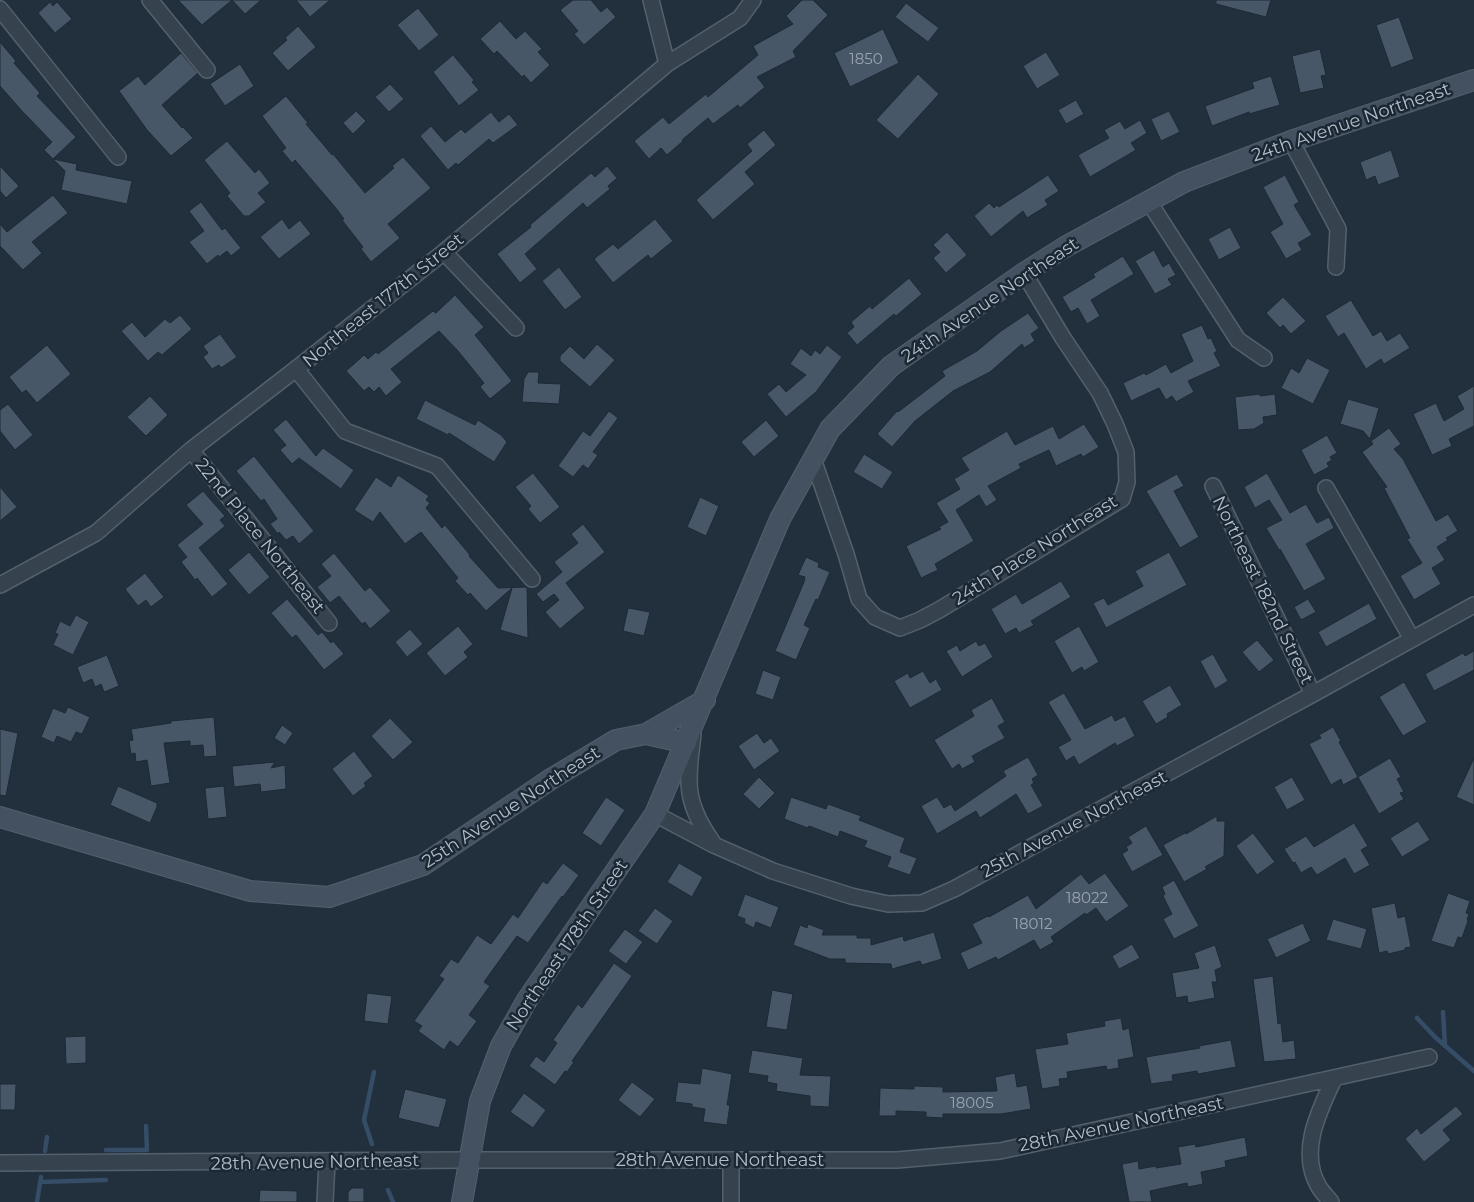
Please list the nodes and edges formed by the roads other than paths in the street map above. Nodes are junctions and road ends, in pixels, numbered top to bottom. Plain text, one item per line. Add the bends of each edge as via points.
1 (150, 0) edge
2 (651, 0) edge
3 (754, 0) edge
4 (0, 9) edge
5 (666, 64) junction
6 (207, 70) dead end
7 (1474, 80) edge
8 (1291, 140) junction
9 (118, 157) dead end
10 (1149, 202) junction
11 (444, 252) junction
12 (1336, 267) dead end
13 (1024, 273) junction
14 (516, 328) dead end
15 (1264, 358) dead end
16 (296, 369) junction
17 (191, 450) junction
18 (813, 459) junction
19 (1213, 486) dead end
20 (1326, 488) dead end
21 (532, 579) dead end
22 (0, 585) edge
23 (1474, 605) edge
24 (329, 623) dead end
25 (1412, 639) junction
26 (1313, 694) junction
27 (705, 700) junction
28 (694, 723) junction
29 (646, 734) junction
30 (686, 742) junction
31 (655, 814) junction
32 (0, 817) edge
33 (714, 844) junction
34 (1429, 1057) dead end
35 (1334, 1078) junction
36 (468, 1160) junction
37 (731, 1161) junction
38 (327, 1162) junction
39 (0, 1164) edge
40 (325, 1202) edge
41 (462, 1202) edge
42 (731, 1202) edge
43 (1331, 1202) edge

1 - 6 street
2 - 5 street
3 - 5 street, Northeast 177th Street via 740,18
4 - 9 street
5 - 11 street, Northeast 177th Street
7 - 8 main road, 24th Avenue Northeast
8 - 10 main road, 24th Avenue Northeast via 1184,182
8 - 12 street via 1338,230
10 - 13 main road, 24th Avenue Northeast
10 - 15 street via 1238,340
11 - 14 street
11 - 16 street, Northeast 177th Street
13 - 18 main road, 24th Avenue Northeast via 891,366 830,429
13 - 18 street, 24th Place Northeast via 1100,393 1115,424 1126,452 1127,482 1122,499 939,610 900,628 874,617 859,598
16 - 17 street, Northeast 177th Street
16 - 21 street via 345,431 436,466
17 - 22 street, Northeast 177th Street via 96,533
17 - 24 street, 22nd Place Northeast
18 - 27 main road, 24th Avenue Northeast via 780,519
19 - 26 street, Northeast 182nd Street
20 - 25 street
23 - 25 street, 25th Avenue Northeast
25 - 26 street, 25th Avenue Northeast
26 - 33 street, 25th Avenue Northeast via 954,889 922,902 888,904 851,896 773,871
27 - 28 main road, Northeast 178th Street
27 - 29 main road, 25th Avenue Northeast
28 - 30 main road, Northeast 178th Street
28 - 33 street via 690,793 698,818
29 - 30 main road, 25th Avenue Northeast
29 - 32 main road, 25th Avenue Northeast via 616,740 551,779 423,866 329,897 250,891
30 - 31 main road, Northeast 178th Street
31 - 33 street, 25th Avenue Northeast
31 - 36 main road, Northeast 178th Street via 527,1000 501,1046 480,1100
34 - 35 street, 28th Avenue Northeast
35 - 37 street, 28th Avenue Northeast via 1000,1151 897,1160
35 - 43 street via 1315,1121 1311,1144 1311,1165 1318,1186
36 - 37 street, 28th Avenue Northeast
36 - 38 street, 28th Avenue Northeast
36 - 41 main road, Northeast 178th Street
37 - 42 street
38 - 39 street, 28th Avenue Northeast
38 - 40 street

